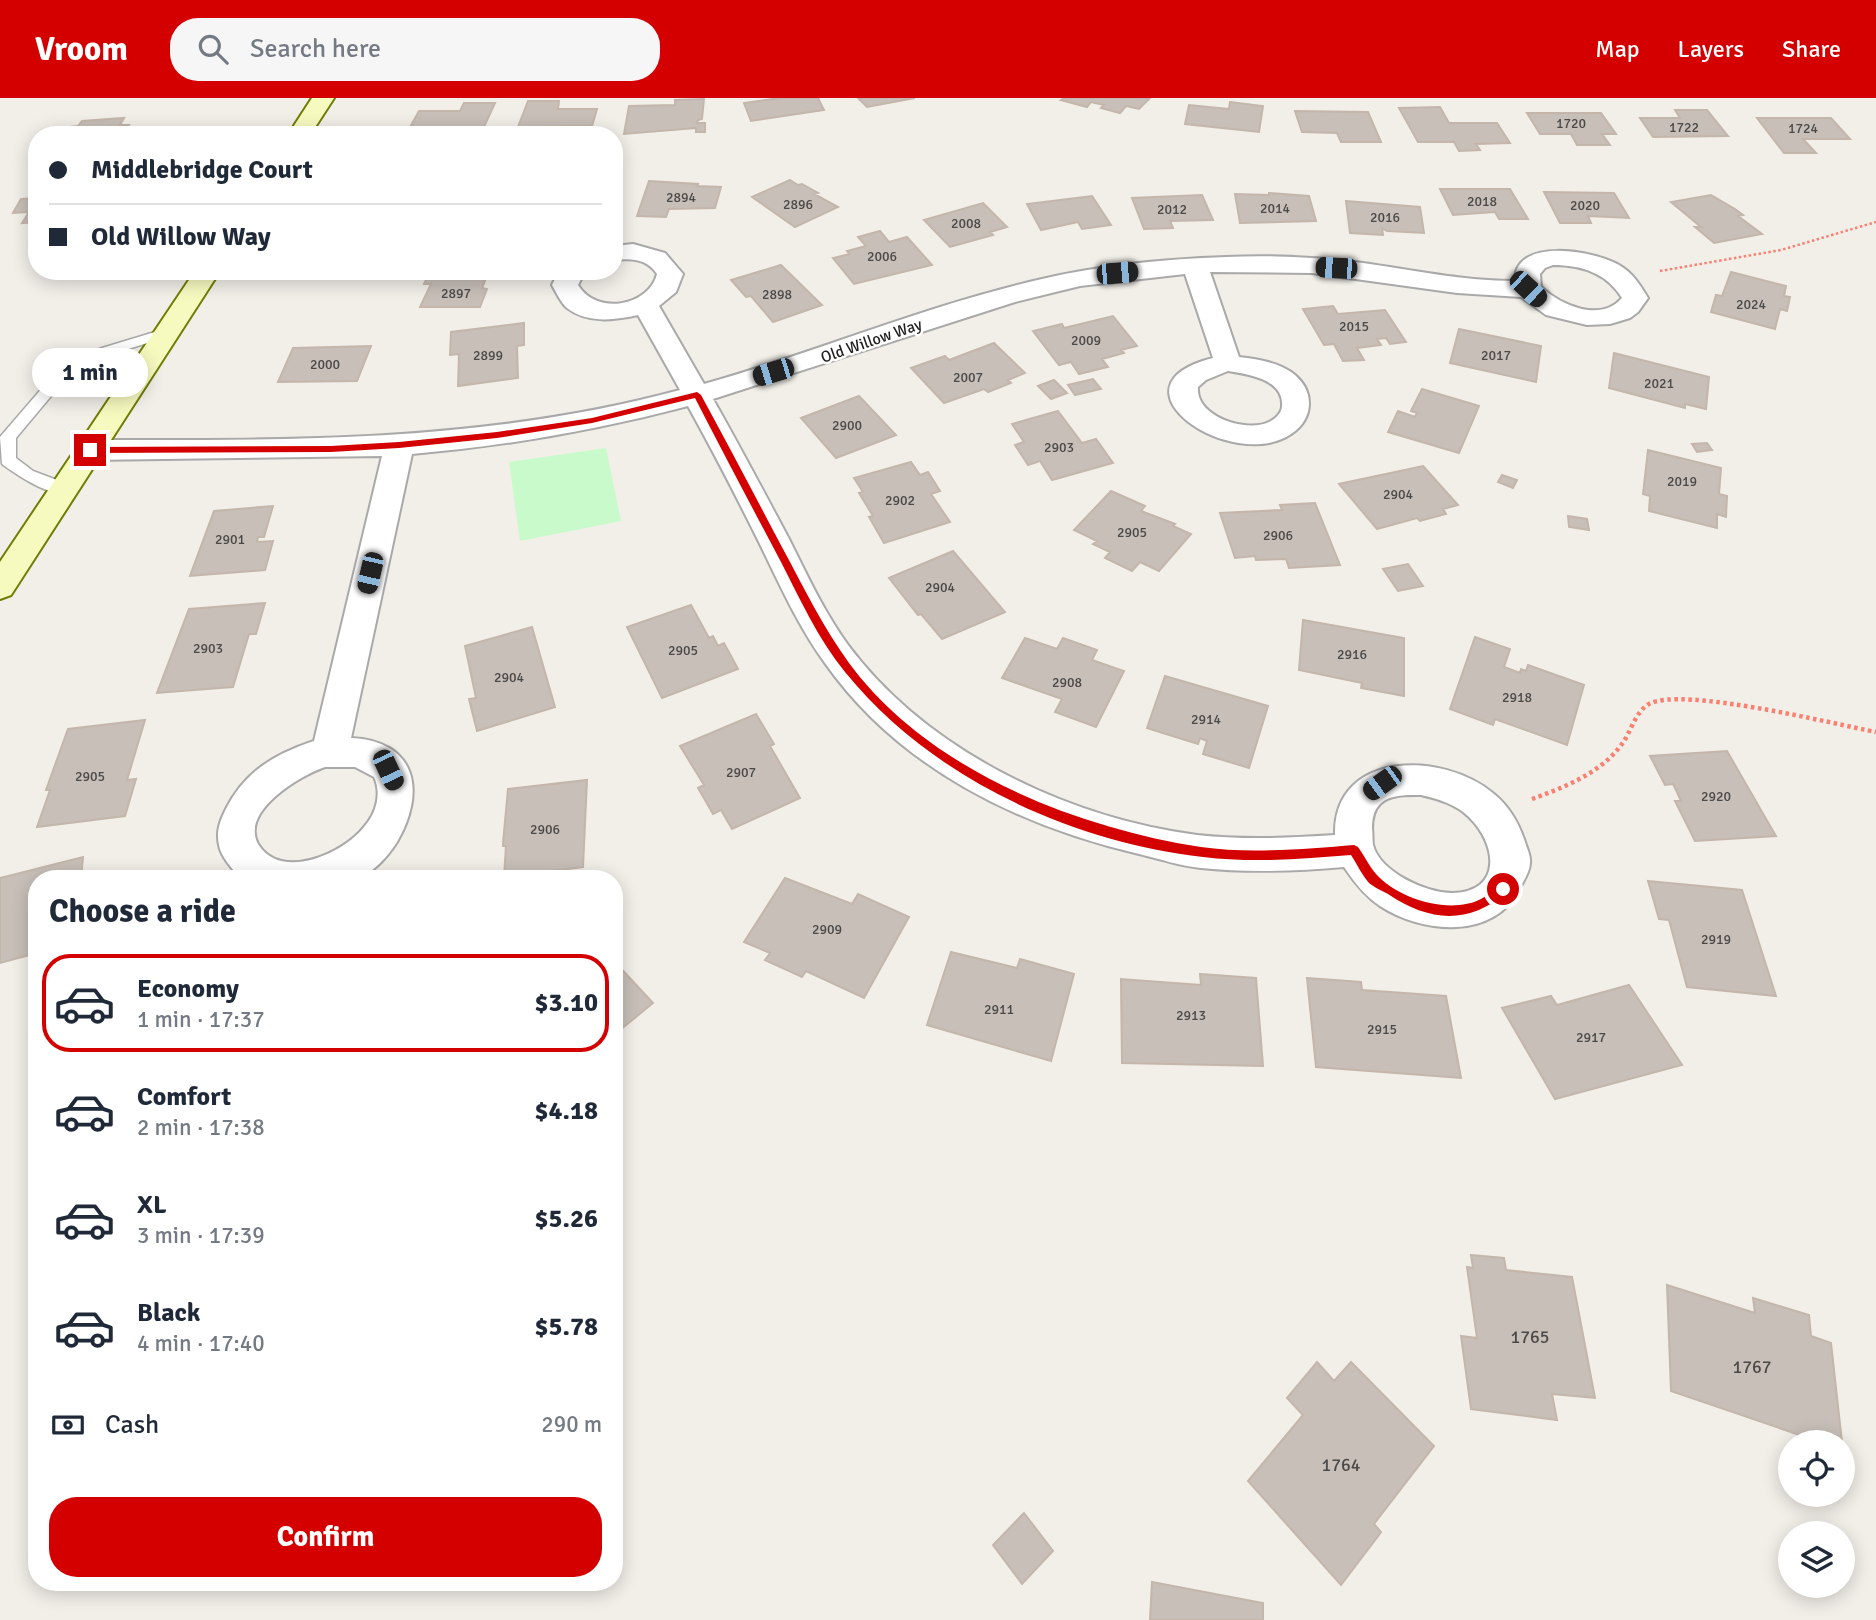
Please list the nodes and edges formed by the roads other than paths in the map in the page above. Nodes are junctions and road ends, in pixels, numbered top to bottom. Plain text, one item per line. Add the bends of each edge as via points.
1 (323, 98) edge
2 (305, 126) edge
3 (623, 253) edge
4 (1195, 266) junction
5 (202, 280) edge
6 (568, 280) edge
7 (1528, 289) junction
8 (645, 305) junction
9 (168, 332) junction
10 (1228, 363) dead end
11 (697, 395) junction
12 (399, 445) junction
13 (90, 450) junction
14 (64, 489) junction
15 (0, 587) edge
16 (330, 751) junction
17 (1354, 850) junction
18 (258, 870) edge
19 (335, 870) edge

1 - 2 main road
3 - 8 street via 656,257 671,274 670,284
4 - 7 street, Old Willow Way via 1336,268 1470,288
4 - 10 street
4 - 11 street, Old Willow Way via 1117,273 1000,296
5 - 9 main road
6 - 8 street via 568,296 576,304 608,312
7 - 7 street via 1542,302 1572,315 1619,314 1632,306 1635,298 1626,281 1588,260 1549,258 1535,263 1524,278
8 - 11 street
9 - 13 main road
9 - 14 lane via 67,368 8,437 8,460 27,475
11 - 12 street, Old Willow Way via 592,421
11 - 17 street via 817,621 847,667 886,712 953,764 1029,805 1117,835 1204,852 1299,855
12 - 13 street, Old Willow Way
12 - 16 street
13 - 14 main road
14 - 15 main road
16 - 18 street via 298,759 269,777 245,803 236,830 237,847
16 - 19 street via 355,752 380,763 396,786 397,804 388,827 368,851
17 - 17 street via 1373,879 1411,903 1441,911 1486,903 1503,889 1512,862 1508,840 1491,813 1466,793 1439,781 1411,777 1382,783 1360,799 1352,814

